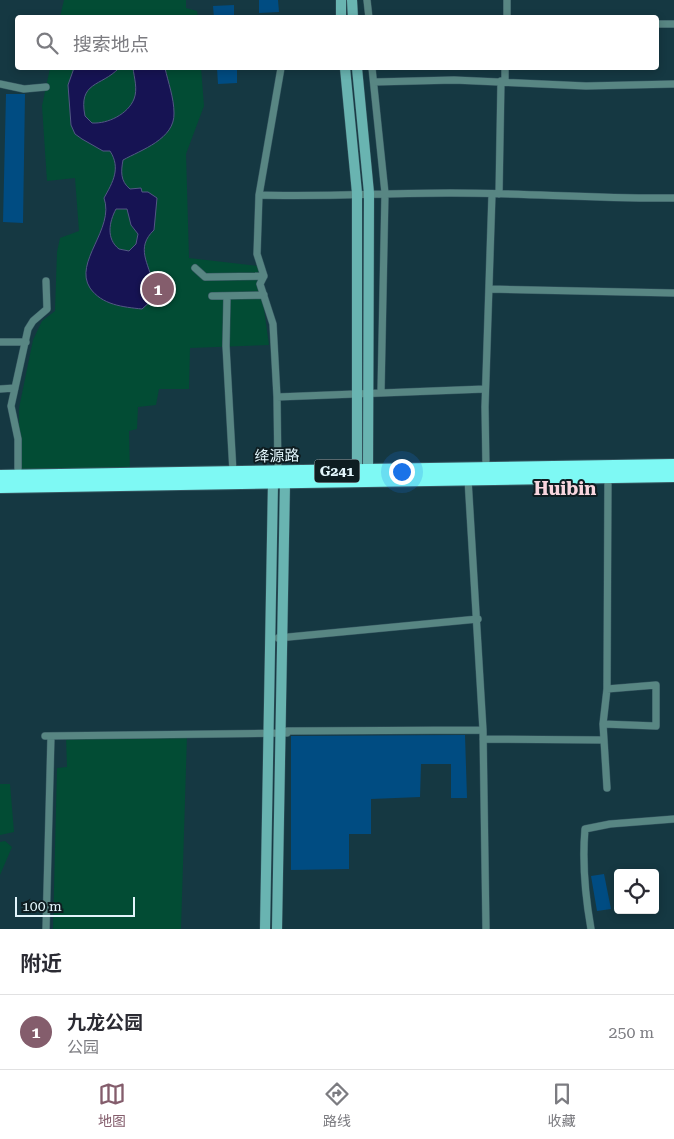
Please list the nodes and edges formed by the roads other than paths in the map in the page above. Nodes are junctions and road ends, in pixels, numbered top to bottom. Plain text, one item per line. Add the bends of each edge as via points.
1 (340, 0) edge
2 (352, 0) edge
3 (367, 0) edge
4 (507, 0) edge
5 (341, 15) edge
6 (353, 15) edge
7 (369, 15) edge
8 (507, 15) edge
9 (659, 24) edge
10 (674, 24) edge
11 (281, 70) edge
12 (345, 70) edge
13 (357, 70) edge
14 (372, 70) edge
15 (505, 70) edge
16 (503, 81) junction
17 (374, 82) junction
18 (0, 84) edge
19 (674, 84) edge
20 (46, 87) dead end
21 (357, 193) junction
22 (369, 193) junction
23 (385, 193) junction
24 (496, 194) junction
25 (260, 195) junction
26 (674, 198) edge
27 (195, 268) dead end
28 (264, 276) junction
29 (46, 281) dead end
30 (490, 289) junction
31 (674, 293) edge
32 (264, 295) junction
33 (212, 296) dead end
34 (227, 296) junction
35 (0, 342) edge
36 (26, 342) junction
37 (15, 388) junction
38 (0, 389) edge
39 (486, 389) junction
40 (358, 392) junction
41 (370, 392) junction
42 (381, 392) junction
43 (277, 396) junction
44 (674, 466) edge
45 (486, 468) junction
46 (363, 471) junction
47 (233, 472) junction
48 (0, 476) edge
49 (18, 476) junction
50 (674, 476) edge
51 (608, 477) junction
52 (279, 479) junction
53 (468, 479) junction
54 (0, 487) edge
55 (478, 619) junction
56 (282, 637) junction
57 (270, 638) junction
58 (607, 689) junction
59 (603, 724) junction
60 (483, 730) junction
61 (285, 733) junction
62 (268, 734) junction
63 (483, 739) junction
64 (604, 740) junction
65 (607, 788) dead end
66 (674, 819) edge
67 (46, 929) edge
68 (265, 929) edge
69 (277, 929) edge
70 (486, 929) edge
71 (592, 929) edge

1 - 5 main road
2 - 6 main road
3 - 7 street
4 - 8 street
9 - 10 street
11 - 25 street
12 - 21 main road
13 - 22 main road
14 - 17 street
15 - 16 street
16 - 17 street
16 - 19 street via 586,86
16 - 24 street
17 - 23 street
18 - 20 street via 24,89
21 - 22 street
21 - 25 street
21 - 40 main road
22 - 23 street
22 - 41 main road
23 - 24 street
23 - 42 street
24 - 26 street
24 - 30 street
25 - 28 street via 257,254
27 - 28 street via 205,277
28 - 32 street via 260,284
29 - 36 street via 47,310 33,321
30 - 31 street
30 - 39 street
32 - 34 street
32 - 43 street via 273,324
33 - 34 street
34 - 47 street
35 - 36 street
36 - 37 street
37 - 38 street
37 - 49 street via 11,406 18,439
39 - 42 street
39 - 45 street
40 - 41 street
40 - 43 street
40 - 46 main road
41 - 42 street
41 - 46 main road
43 - 52 street
44 - 45 highway, 绛源路 / G241
45 - 46 highway, 绛源路 / G241
46 - 52 highway, 绛源路 / G241
47 - 49 highway, 绛源路 / G241
47 - 52 highway, 绛源路 / G241
48 - 49 highway, 绛源路 / G241
50 - 51 highway, 绛源路 / G241
51 - 53 highway, 绛源路 / G241
51 - 58 street
52 - 53 highway, 绛源路 / G241
52 - 54 highway, 绛源路 / G241
52 - 56 main road
52 - 57 main road
53 - 55 street
55 - 56 street
55 - 60 street
56 - 57 street
56 - 61 main road
57 - 62 main road
58 - 59 street
58 - 59 street via 656,685 656,726
59 - 64 street
60 - 61 street
60 - 63 street
61 - 62 street
61 - 69 main road
62 - 67 street via 48,736
62 - 68 main road
63 - 64 street
63 - 70 street
64 - 65 street
66 - 71 street via 585,829 582,856

